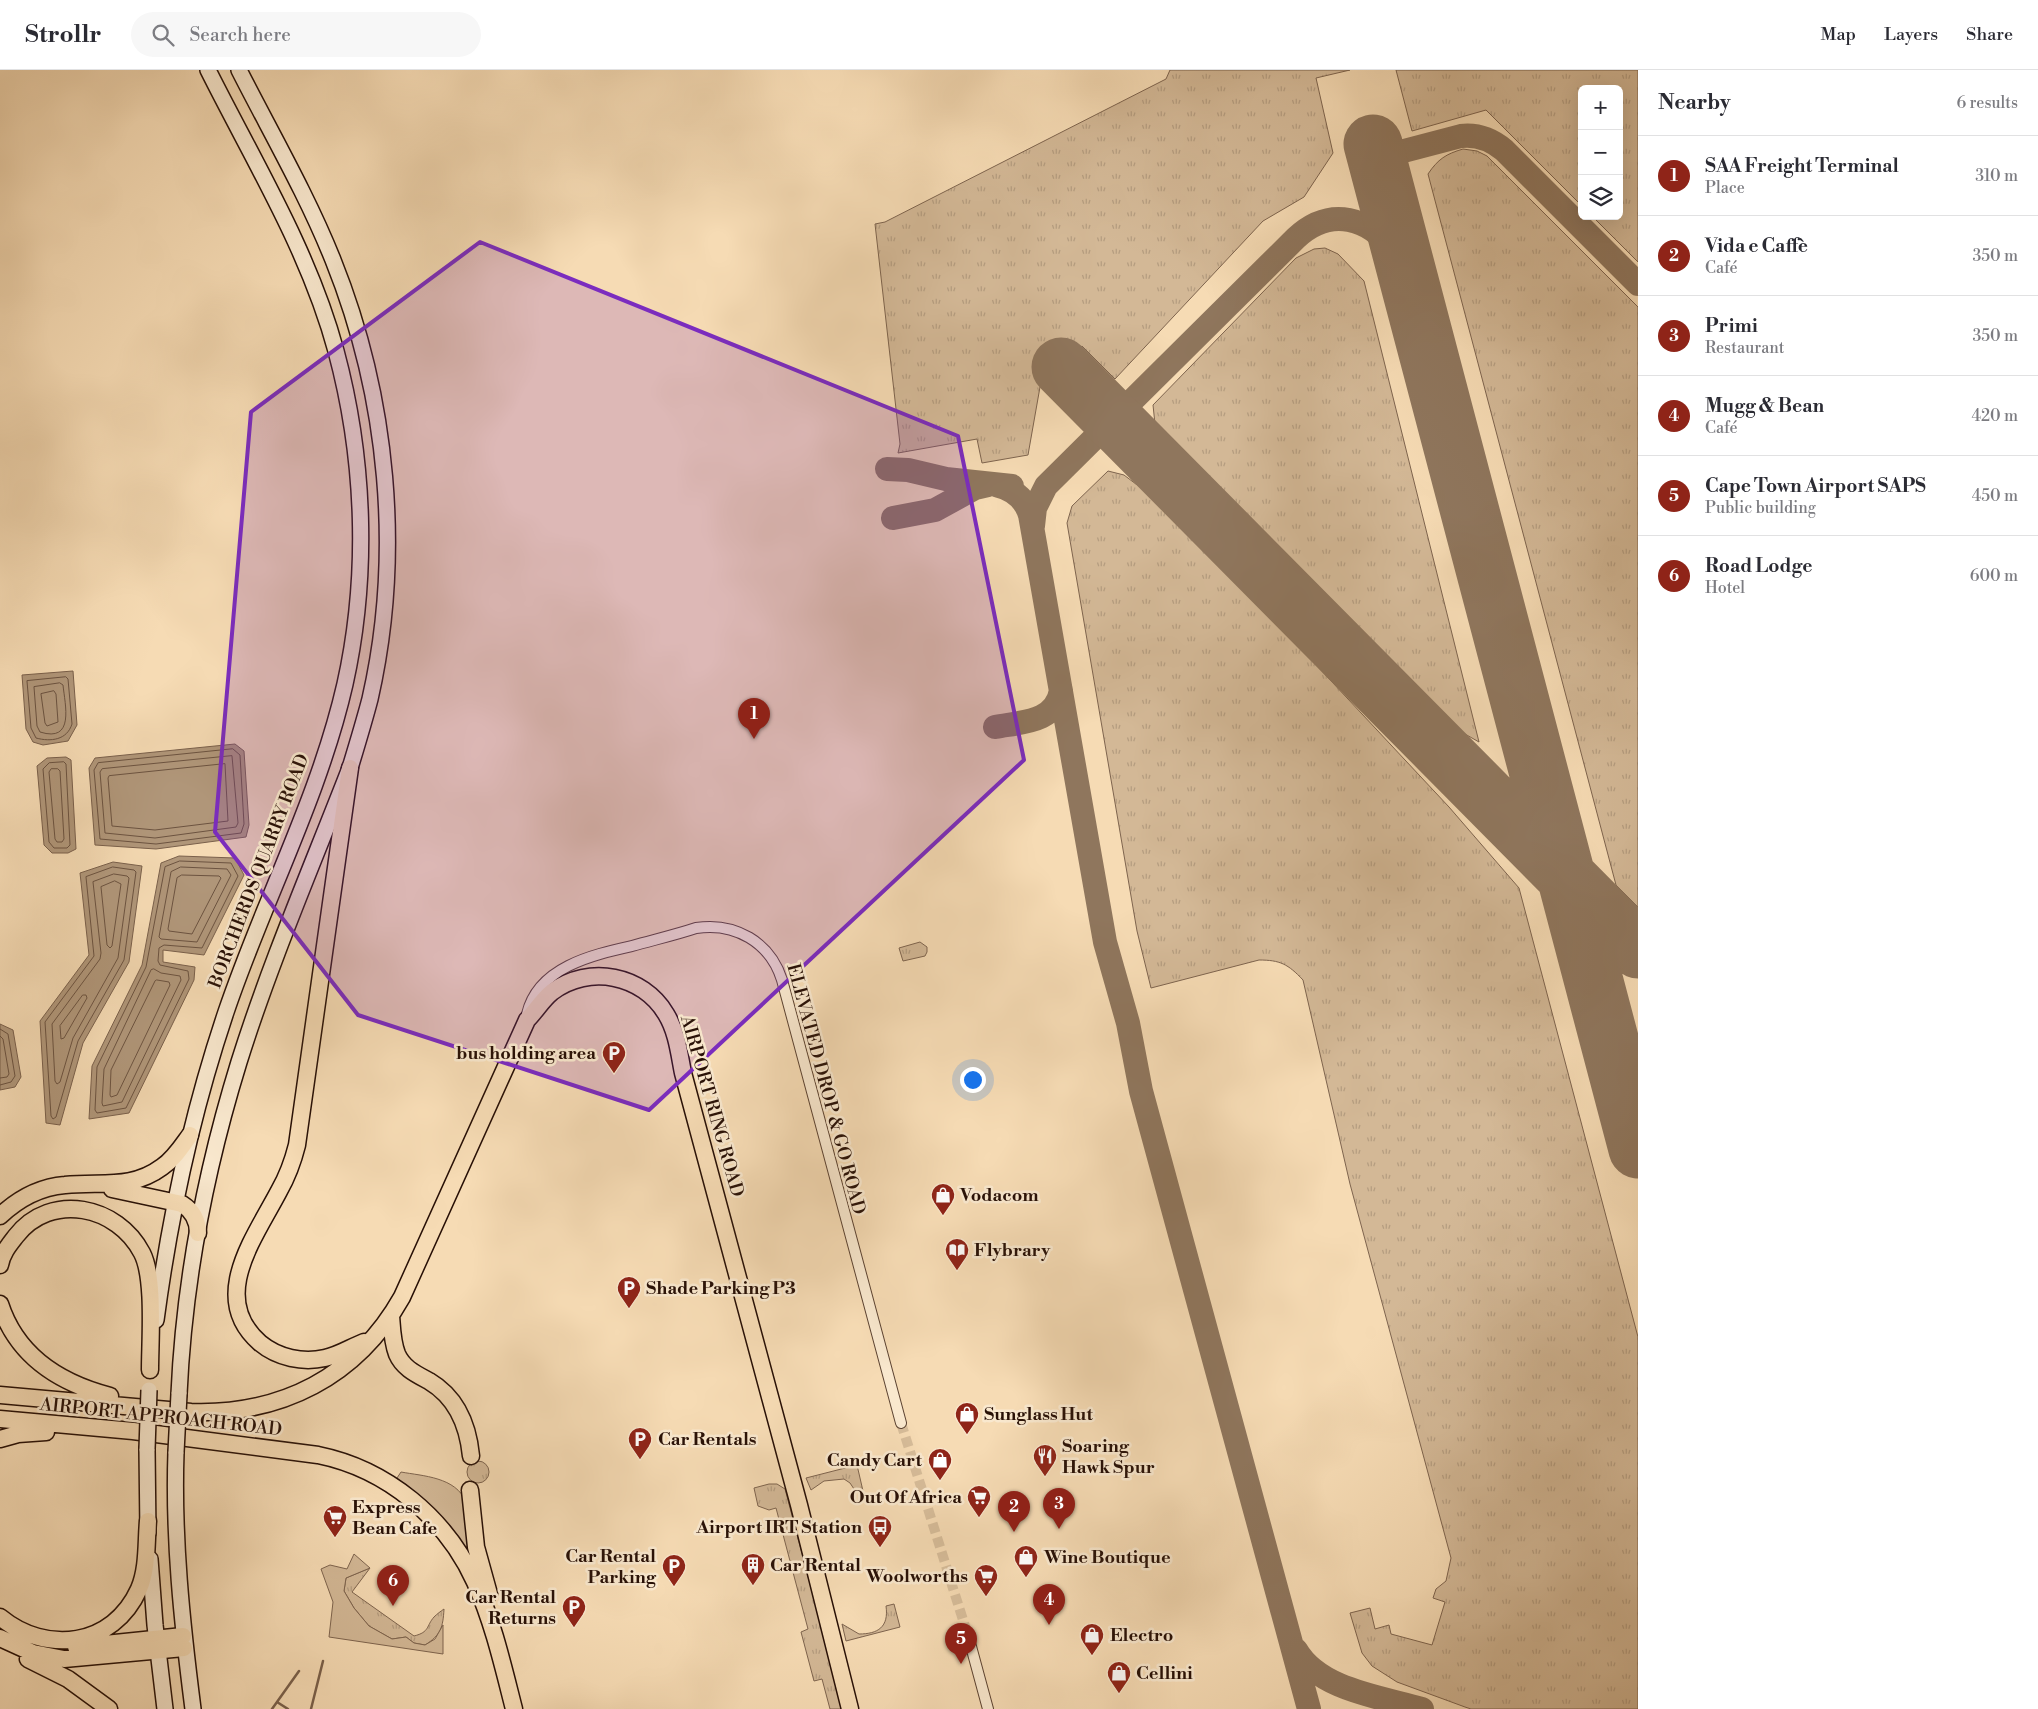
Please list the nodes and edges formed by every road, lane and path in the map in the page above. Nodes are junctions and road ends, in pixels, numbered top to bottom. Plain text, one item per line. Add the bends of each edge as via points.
1 (208, 70) edge
2 (239, 70) edge
3 (350, 768) junction
4 (527, 1020) junction
5 (190, 1135) junction
6 (93, 1185) junction
7 (174, 1202) junction
8 (0, 1216) edge
9 (198, 1233) junction
10 (0, 1265) edge
11 (0, 1304) edge
12 (391, 1315) junction
13 (373, 1338) junction
14 (150, 1370) junction
15 (0, 1395) edge
16 (138, 1406) junction
17 (191, 1412) joint
18 (0, 1419) edge
19 (901, 1423) tunnel mouth
20 (133, 1430) junction
21 (0, 1439) edge
22 (471, 1456) dead end
23 (470, 1490) dead end
24 (148, 1521) junction
25 (0, 1617) edge
26 (491, 1624) junction
27 (0, 1638) edge
28 (969, 1639) tunnel mouth
29 (184, 1642) junction
30 (157, 1645) junction
31 (109, 1709) edge
32 (165, 1709) edge
33 (192, 1709) edge
34 (514, 1709) edge
35 (850, 1709) edge
36 (988, 1709) edge

1 - 5 main road, BORCHERDS QUARRY ROAD via 294,238 326,317 351,423 360,543 354,628 335,721 307,804 228,1005
2 - 3 main road via 336,266 362,346 377,417 386,500 385,588 370,698
3 - 9 main road via 246,1040 217,1141
3 - 13 main road via 296,1149 280,1191 243,1259 236,1288 239,1308 249,1330 264,1346 279,1355 302,1360 326,1358
4 - 12 main road, AIRPORT RING ROAD via 405,1292
4 - 19 street, ELEVATED DROP & GO ROAD via 530,1004 543,986 576,961 696,928 725,928 752,938 772,959 782,980
4 - 35 main road, AIRPORT RING ROAD via 544,998 558,988 580,978 597,976 621,979 642,989 659,1004 669,1019 800,1505
5 - 6 main road via 174,1157 145,1177 126,1183
5 - 7 main road, BORCHERDS QUARRY ROAD
6 - 7 main road
6 - 8 main road via 63,1185 42,1190
7 - 9 main road via 185,1206 194,1215
7 - 14 main road, BORCHERDS QUARRY ROAD
9 - 29 main road, bridge via 185,1315 176,1452 176,1520
10 - 14 main road via 6,1249 18,1233 45,1214 78,1209 115,1221 134,1239 147,1267
11 - 16 main road via 24,1348 48,1370 78,1387
12 - 13 main road, AIRPORT RING ROAD
12 - 22 main road via 397,1355 410,1370 436,1386 456,1406 466,1426
13 - 17 main road, AIRPORT RING ROAD via 336,1372 295,1395 244,1410
14 - 24 main road, BORCHERDS QUARRY ROAD, bridge
15 - 16 main road, AIRPORT APPROACH ROAD
16 - 17 main road, AIRPORT APPROACH ROAD
18 - 20 main road, AIRPORT APPROACH ROAD
20 - 21 main road via 25,1433
20 - 26 main road, AIRPORT APPROACH ROAD via 318,1455 377,1476 404,1493 450,1539 466,1564
23 - 26 main road via 476,1547 489,1593
24 - 25 main road via 144,1570 139,1588 126,1610 107,1627 84,1638 59,1641 27,1634
24 - 30 main road, BORCHERDS QUARRY ROAD
25 - 30 main road via 26,1638 54,1647
26 - 34 main road
27 - 30 main road via 28,1652 59,1659 77,1659
27 - 31 main road via 25,1657 68,1679
28 - 36 street
29 - 30 main road
29 - 33 main road
30 - 32 main road, BORCHERDS QUARRY ROAD

